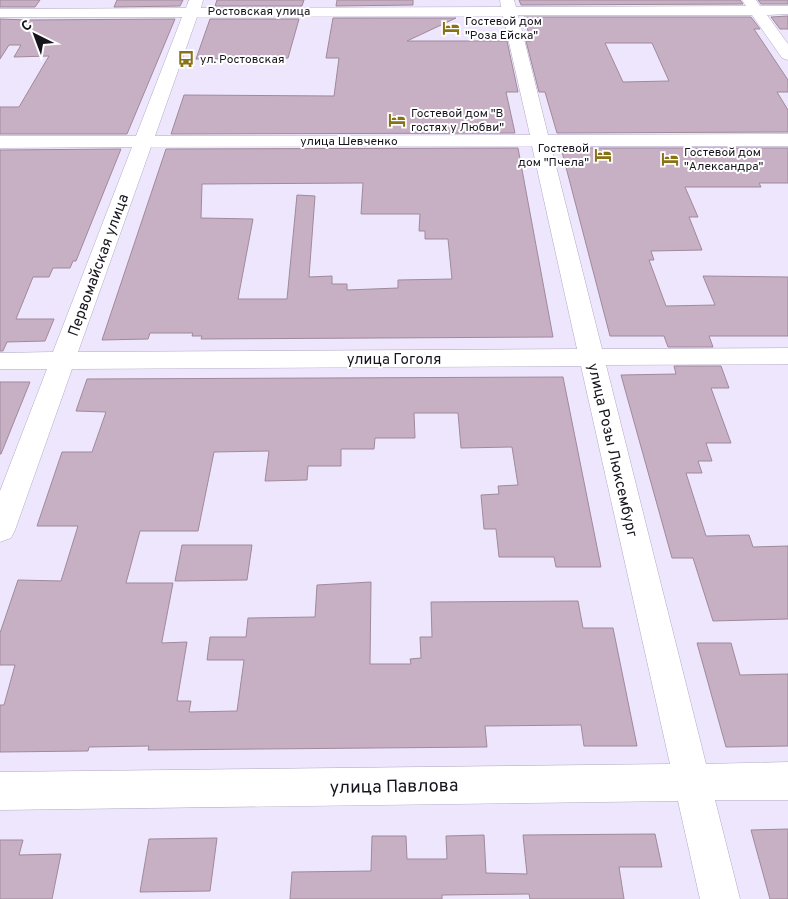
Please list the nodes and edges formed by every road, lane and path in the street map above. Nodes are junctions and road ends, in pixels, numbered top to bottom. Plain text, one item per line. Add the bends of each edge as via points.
1 (508, 5) edge
2 (752, 5) edge
3 (194, 6) edge
4 (788, 10) edge
5 (0, 13) edge
6 (788, 55) edge
7 (788, 140) edge
8 (144, 141) junction
9 (540, 141) junction
10 (0, 142) edge
11 (788, 356) edge
12 (592, 358) junction
13 (63, 360) junction
14 (0, 361) edge
15 (0, 530) edge
16 (692, 782) junction
17 (788, 782) edge
18 (0, 791) edge
19 (720, 899) edge

1 - 2 street, Ростовская улица
1 - 3 street, Ростовская улица
1 - 9 street, улица Розы Люксембург
2 - 4 street, Ростовская улица
2 - 6 street
3 - 5 street, Ростовская улица
3 - 8 street, Первомайская улица
7 - 9 street, улица Шевченко
8 - 9 street, улица Шевченко
8 - 10 street, улица Шевченко
8 - 13 street, Первомайская улица
9 - 12 street, улица Розы Люксембург
11 - 12 street, улица Гоголя
12 - 13 street, улица Гоголя
12 - 16 street, улица Розы Люксембург
13 - 14 street, улица Гоголя
13 - 15 street, Первомайская улица
16 - 17 street, улица Павлова
16 - 18 street, улица Павлова
16 - 19 street, улица Розы Люксембург

